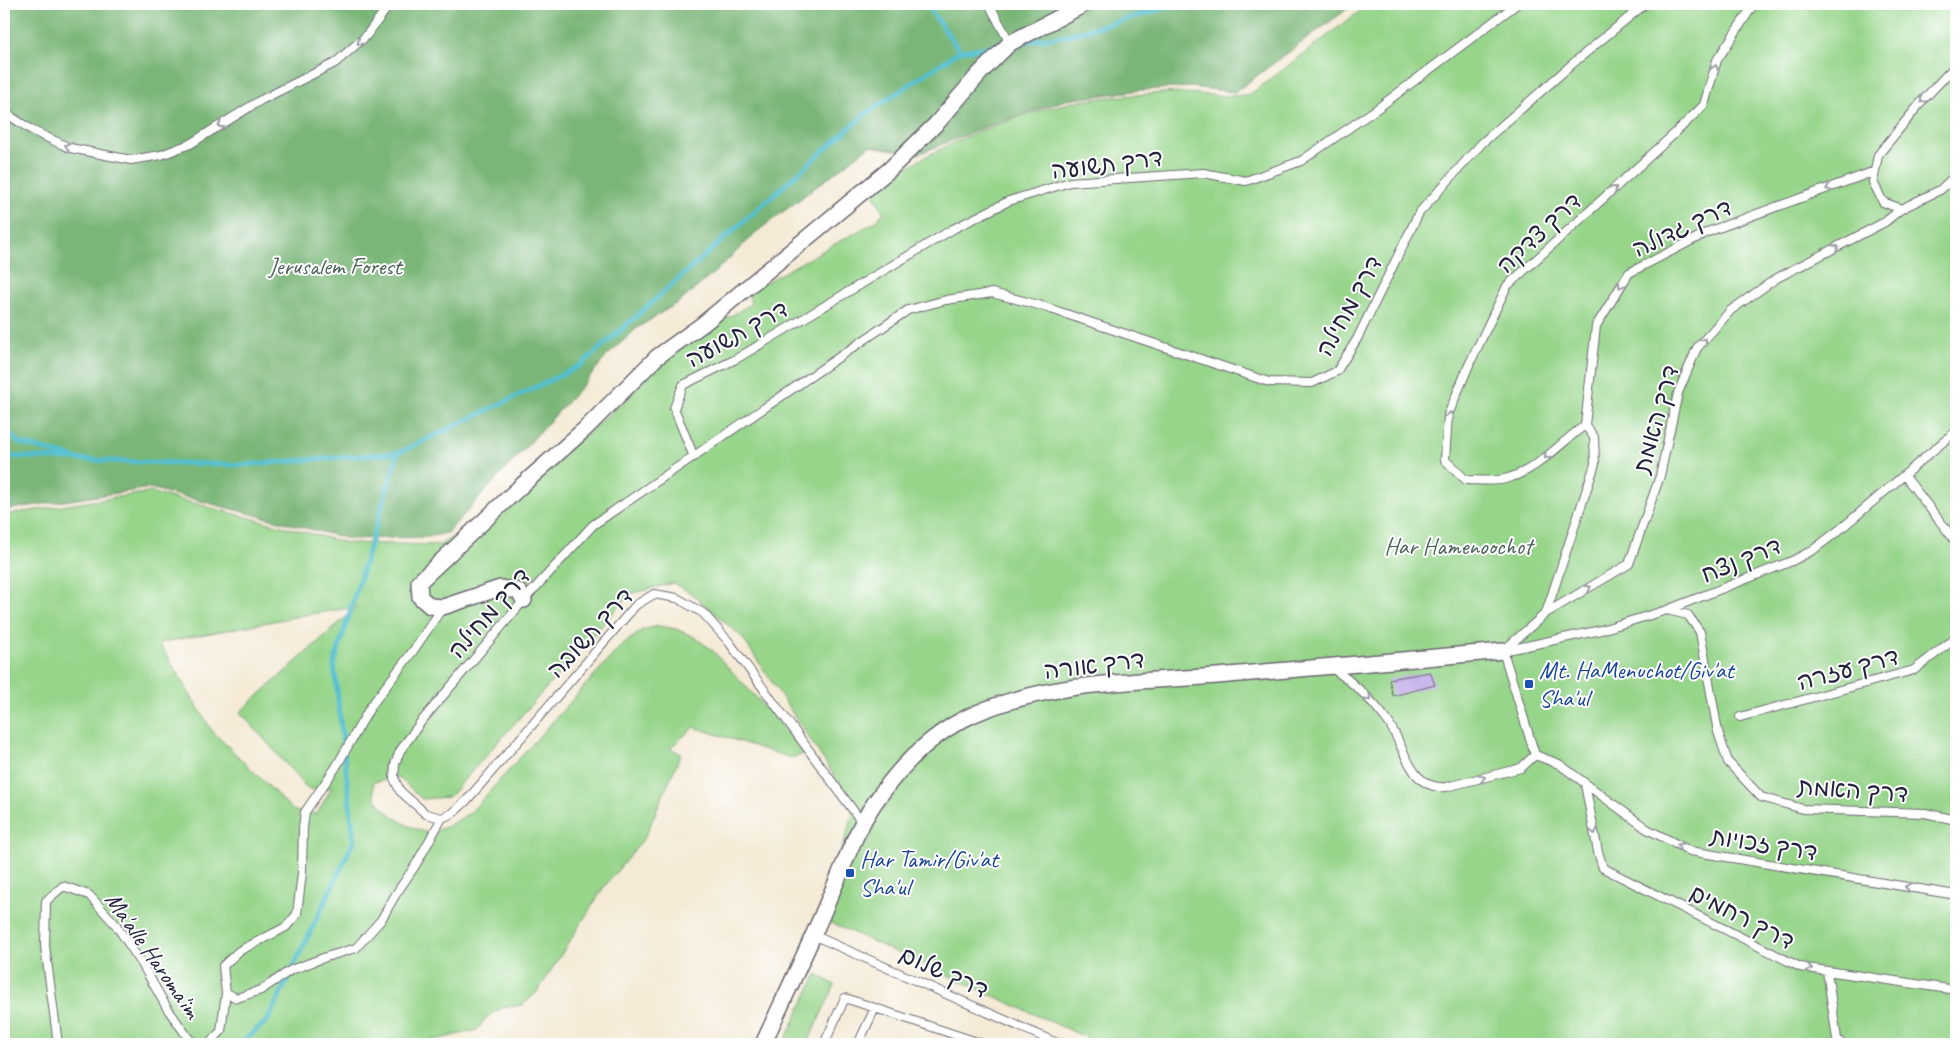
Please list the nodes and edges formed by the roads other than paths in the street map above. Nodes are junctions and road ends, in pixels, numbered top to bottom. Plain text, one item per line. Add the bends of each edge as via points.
1 (390, 4) edge
2 (990, 4) edge
3 (1085, 4) edge
4 (1517, 4) edge
5 (1645, 4) edge
6 (1754, 4) edge
7 (1010, 43) junction
8 (1956, 65) edge
9 (4, 112) edge
10 (1875, 171) junction
11 (1956, 175) edge
12 (1901, 209) junction
13 (1585, 425) junction
14 (1956, 431) edge
15 (694, 457) junction
16 (1904, 475) junction
17 (1956, 542) edge
18 (524, 600) junction
19 (443, 607) junction
20 (1668, 610) junction
21 (1546, 613) junction
22 (1956, 638) edge
23 (1503, 651) junction
24 (1331, 667) junction
25 (1740, 717) dead end
26 (1535, 755) junction
27 (1585, 784) junction
28 (442, 818) junction
29 (1956, 820) edge
30 (861, 821) junction
31 (1956, 895) edge
32 (813, 935) junction
33 (1826, 970) junction
34 (1956, 990) edge
35 (226, 993) junction
36 (875, 1008) junction
37 (58, 1044) edge
38 (197, 1044) edge
39 (209, 1044) edge
40 (763, 1044) edge
41 (824, 1044) edge
42 (858, 1044) edge
43 (983, 1044) edge
44 (1059, 1044) edge
45 (1842, 1044) edge

1 -> 9 lane via 366,36 335,63 261,100 190,144 161,155 131,160 70,148 33,131
2 - 7 lane
3 - 7 street
4 - 15 lane, דרך תשועה via 1301,161 1246,180 1203,172 1070,182 1010,200 953,229 736,359 683,385 674,408
5 - 15 lane, דרך מחילה via 1482,143 1418,213 1357,340 1338,371 1312,383 1269,382 1039,305 992,293 908,310
13 -> 6 lane, דרך צדקה via 1537,466 1504,479 1466,480 1445,460 1448,415 1507,286 1704,105 1717,60
7 - 19 street via 889,170 703,324 657,356 585,429 418,582 420,598 430,606
8 -> 10 lane via 1878,155
10 - 12 lane via 1873,182 1883,202
10 -> 13 lane, דרך גדולה via 1710,231 1628,273 1596,326
11 - 12 lane, דרך האמת via 1940,190
21 -> 12 lane, דרך האמת via 1629,564 1660,476 1678,393 1697,348 1731,310 1777,278 1885,222
13 - 21 lane, דרך גדולה via 1594,437 1595,464
14 - 16 lane, דרך נצח
15 - 18 lane, דרך מחילה via 593,525
16 - 17 lane
16 - 20 lane, דרך נצח via 1814,550
18 - 19 street via 518,591 500,588
18 - 28 lane, דרך מחילה via 420,722 395,764 394,778 400,791 426,814
19 - 35 lane, Ma'alle Haroma'im via 371,706 336,767 305,812 297,914 286,927 239,951 223,966
20 - 23 lane, דרך נצח via 1601,630
20 - 29 lane, דרך האמת via 1688,615 1700,632 1718,732 1728,762 1760,797 1803,809 1926,813
21 - 23 lane
22 - 25 lane, דרך עזרה via 1914,670
23 - 24 street, דרך אורה
23 - 26 lane
24 -> 26 lane via 1356,686 1387,720 1414,771 1428,785 1446,787 1521,768
24 - 30 street, דרך אורה via 1068,688 1016,699 972,715 938,734 910,759
26 - 27 lane, דרך זכויות via 1559,764
31 -> 27 lane, דרך זכויות via 1690,851 1647,829
27 -> 33 lane, דרך רחמים via 1603,868 1800,967
28 - 30 lane, דרך תשובה via 453,813 466,800 636,604 654,594 677,598 703,613 730,642
28 - 35 lane via 381,920 356,948 291,970 261,990 237,998
30 - 32 street, דרך אורה
32 - 40 street, דרך אורה
32 - 44 lane, דרך שלום
33 - 34 lane, דרך רחמים
33 - 45 lane via 1837,1039
35 - 39 lane, Ma'alle Haroma'im via 221,1031
36 - 41 lane via 845,998
36 - 42 lane
36 - 43 lane
37 - 38 lane, Ma'alle Haroma'im via 45,946 46,901 62,886 88,895 116,925 167,1008

